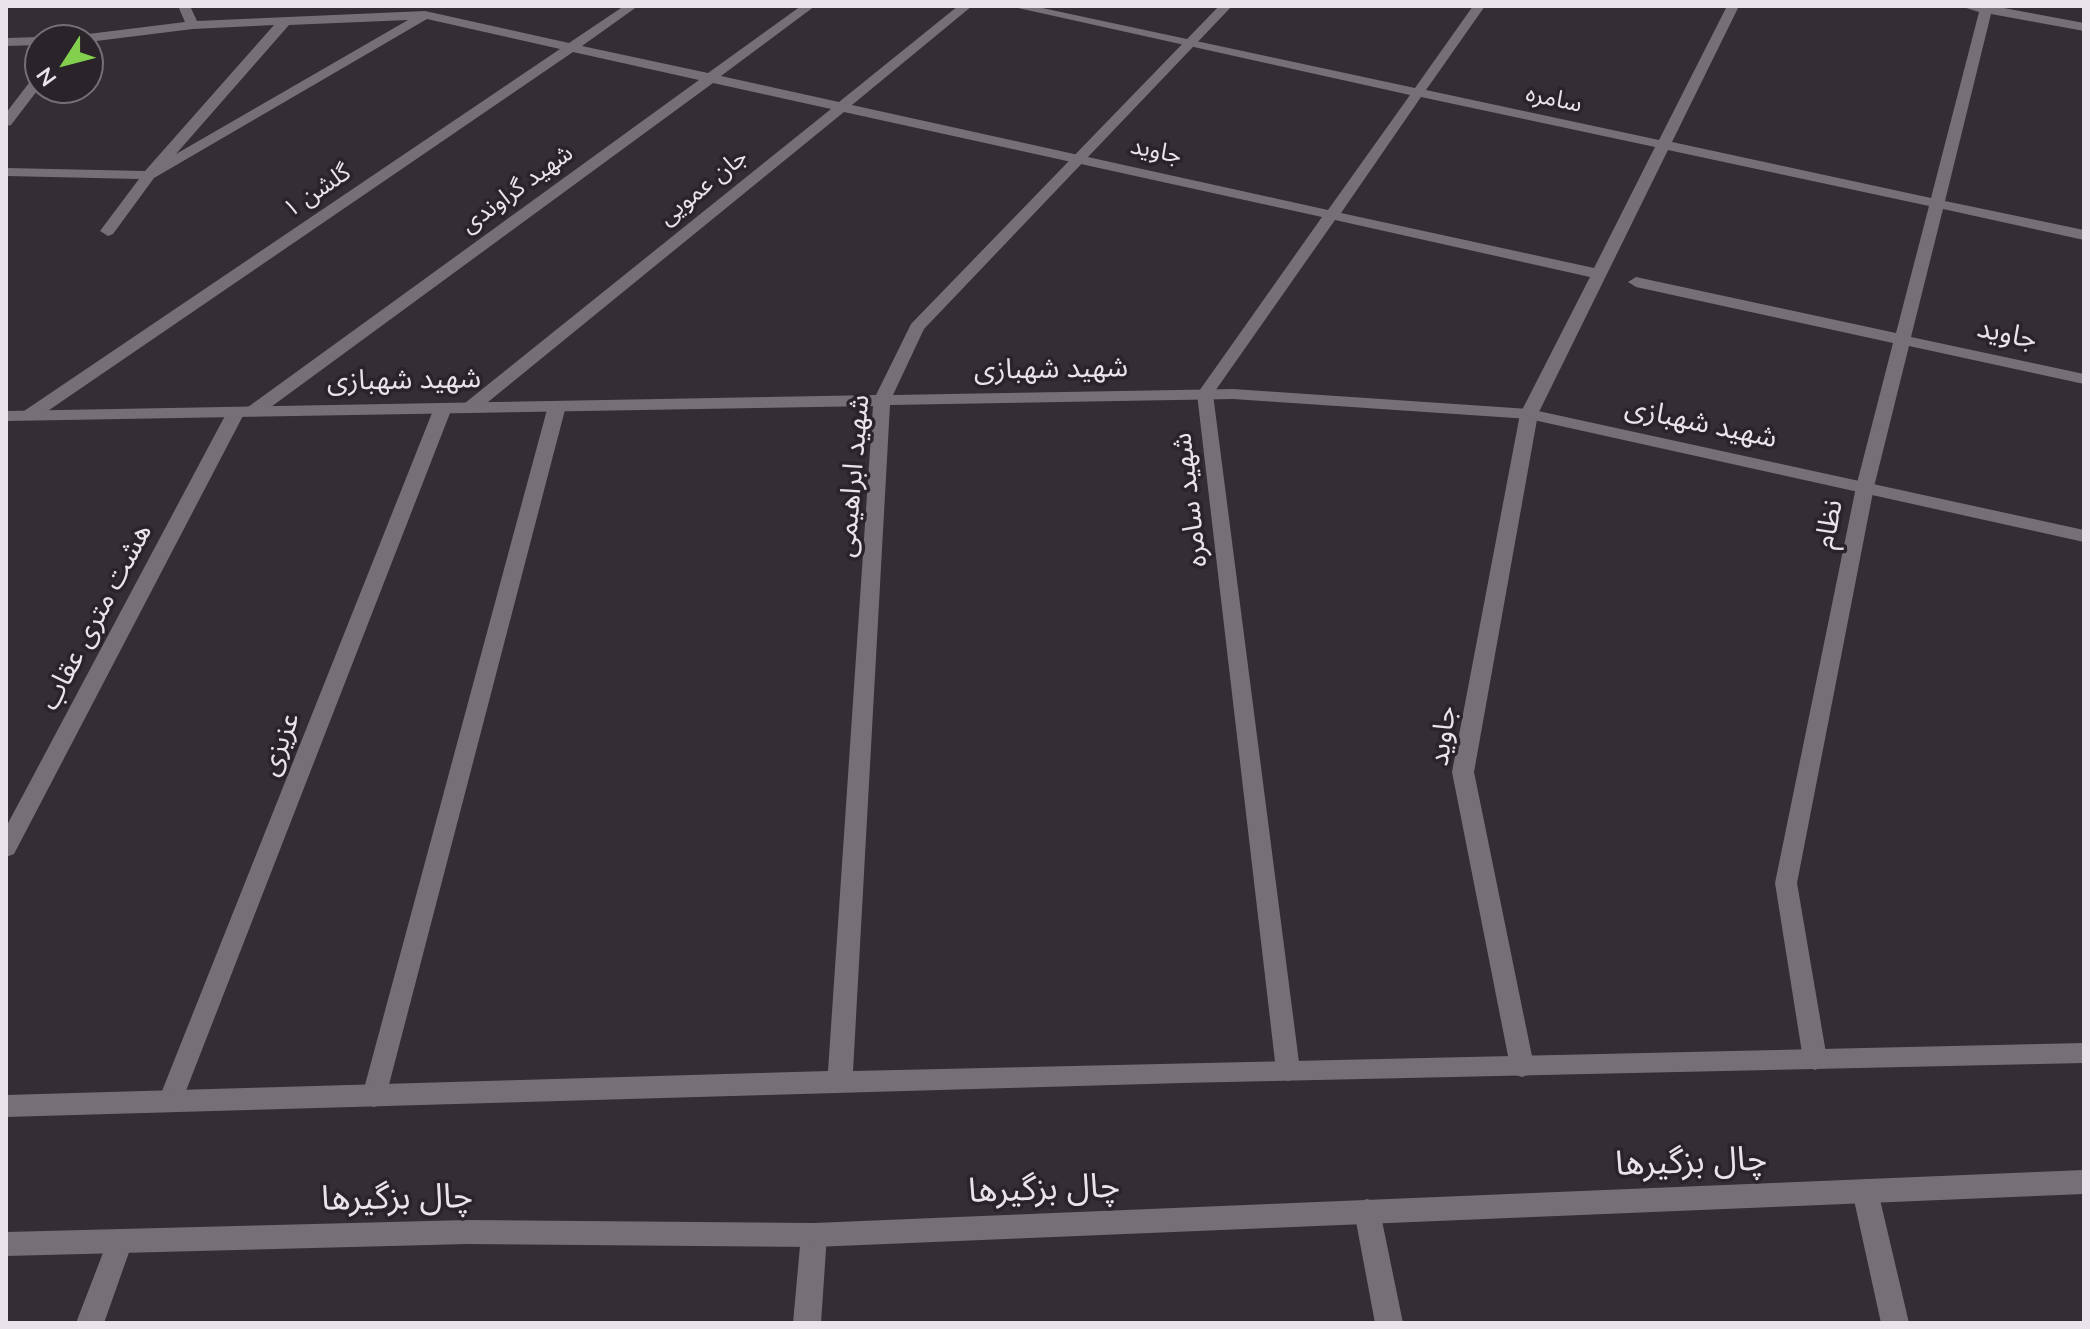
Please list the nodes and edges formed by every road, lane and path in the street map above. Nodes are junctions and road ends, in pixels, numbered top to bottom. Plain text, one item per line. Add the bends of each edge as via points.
1 (184, 6) edge
2 (439, 6) edge
3 (632, 6) edge
4 (809, 6) edge
5 (966, 6) edge
6 (1015, 6) edge
7 (1226, 6) edge
8 (1479, 6) edge
9 (1733, 6) edge
10 (1966, 6) edge
11 (1986, 8) edge
12 (425, 15) junction
13 (285, 21) junction
14 (193, 25) junction
15 (2084, 27) edge
16 (104, 36) edge
17 (1190, 44) junction
18 (570, 47) junction
19 (709, 78) junction
20 (1418, 92) junction
21 (24, 99) edge
22 (839, 107) junction
23 (6, 122) edge
24 (1664, 145) junction
25 (1077, 161) junction
26 (6, 172) edge
27 (149, 175) junction
28 (1937, 204) junction
29 (1331, 216) junction
30 (108, 231) dead end
31 (2084, 235) edge
32 (1599, 274) junction
33 (1636, 282) dead end
34 (1901, 340) junction
35 (2084, 379) edge
36 (1205, 394) junction
37 (882, 400) junction
38 (557, 406) junction
39 (471, 407) junction
40 (443, 408) junction
41 (245, 411) junction
42 (1529, 414) junction
43 (30, 415) junction
44 (6, 416) edge
45 (1865, 487) junction
46 (2084, 536) edge
47 (6, 848) edge
48 (2084, 1053) edge
49 (1815, 1059) junction
50 (1522, 1066) junction
51 (1288, 1070) junction
52 (840, 1082) junction
53 (374, 1096) junction
54 (170, 1101) junction
55 (6, 1106) edge
56 (2084, 1182) edge
57 (1865, 1191) junction
58 (1367, 1211) junction
59 (814, 1235) junction
60 (120, 1241) junction
61 (6, 1244) edge
62 (90, 1323) edge
63 (807, 1323) edge
64 (1389, 1323) edge
65 (1895, 1323) edge

1 - 14 street
2 - 12 street
3 - 18 street, گلشن ۱
4 - 19 street, شهید گراوندی
5 - 22 street, جان عمویی
6 - 17 street, سامره
7 - 17 street, شهید ابراهیمی
8 - 20 street, شهید سامره
9 - 24 street, جاوید
10 - 11 street
11 - 15 street
11 - 28 street, نظام
12 - 13 street, جاوید
12 - 18 street, جاوید
12 - 27 street
13 - 14 street, جاوید
13 - 27 street
14 - 16 street, جاوید
17 - 20 street, سامره
17 - 25 street, شهید ابراهیمی
18 - 19 street, جاوید
18 - 43 street, گلشن ۱
19 - 22 street, جاوید
19 - 41 street, شهید گراوندی
20 - 24 street, سامره
20 - 29 street, شهید سامره
21 - 23 street
22 - 25 street, جاوید
22 - 39 street, جان عمویی
24 - 28 street, سامره
24 - 32 street, جاوید
25 - 29 street, جاوید
25 - 37 street, شهید ابراهیمی via 917,327
26 - 27 street
27 - 30 street
28 - 31 street, سامره
28 - 34 street, نظام
29 - 32 street, جاوید
29 - 36 street, شهید سامره
32 - 42 street, جاوید
33 - 34 street, جاوید
34 - 35 street, جاوید
34 - 45 street, نظام
36 - 37 street, شهید شهبازی
36 - 42 street, شهید شهبازی
36 - 51 street, شهید سامره
37 - 38 street, شهید شهبازی
37 - 52 street, شهید ابراهیمی
38 - 39 street, شهید شهبازی
38 - 53 street
39 - 40 street, شهید شهبازی
40 - 41 street, شهید شهبازی
40 - 54 street, عزیزی
41 - 43 street, شهید شهبازی
41 - 47 street, هشت متری عقاب
42 - 45 street, شهید شهبازی
42 - 50 street, جاوید via 1463,772
43 - 44 street, شهید شهبازی
45 - 46 street, شهید شهبازی
45 - 49 street, نظام via 1786,883
48 - 49 street
49 - 50 street
50 - 51 street
51 - 52 street
52 - 53 street
53 - 54 street
54 - 55 street
56 - 57 street, چال بزگیرها
57 - 58 street, چال بزگیرها
57 - 65 street
58 - 59 street, چال بزگیرها
58 - 64 street
59 - 60 street, چال بزگیرها via 467,1232
59 - 63 street
60 - 61 street, چال بزگیرها
60 - 62 street

